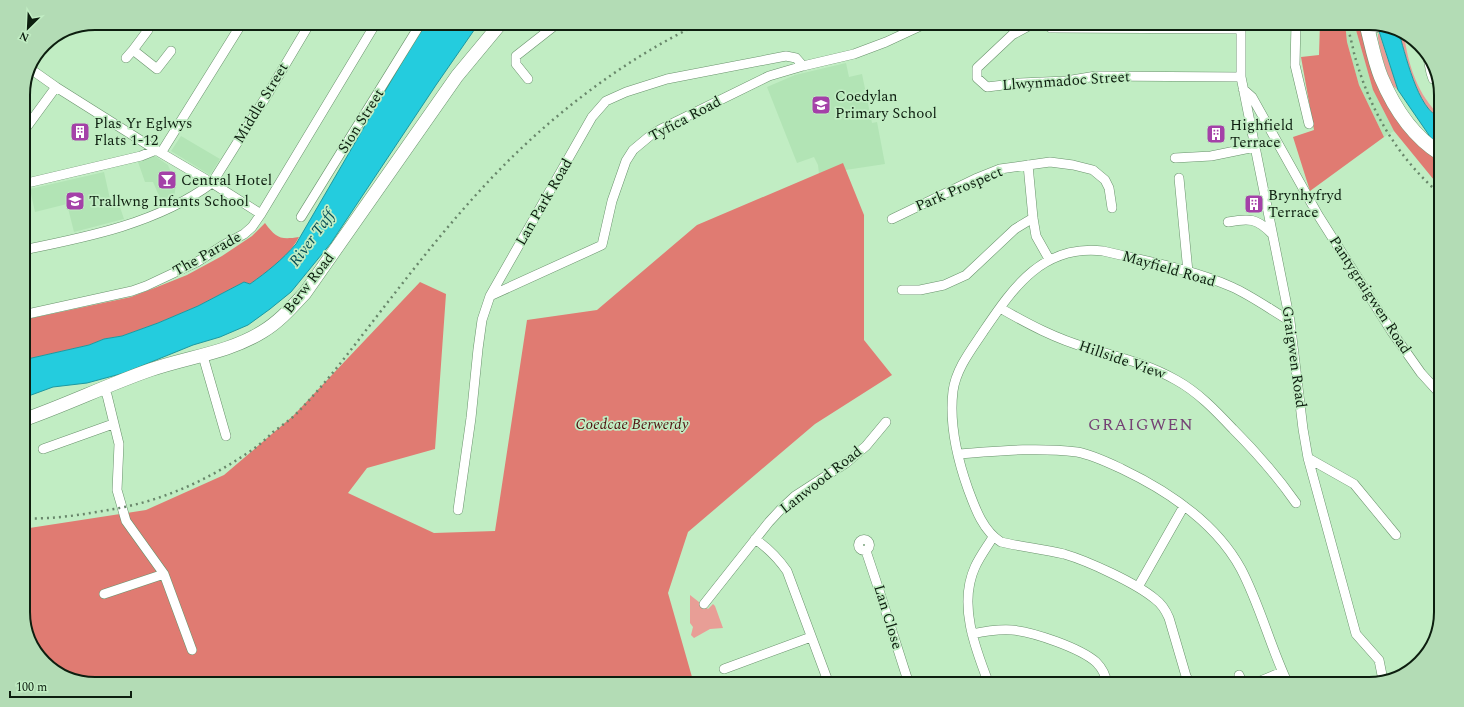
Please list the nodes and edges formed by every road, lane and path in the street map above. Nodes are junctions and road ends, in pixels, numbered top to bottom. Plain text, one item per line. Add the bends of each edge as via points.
1 (148, 30) edge
2 (237, 30) edge
3 (306, 30) edge
4 (372, 30) edge
5 (417, 30) edge
6 (495, 30) edge
7 (549, 30) edge
8 (912, 30) edge
9 (1021, 30) edge
10 (1241, 30) edge
11 (1296, 30) edge
12 (1374, 31) edge
13 (133, 50) junction
14 (171, 51) dead end
15 (126, 58) dead end
16 (803, 66) junction
17 (35, 72) edge
18 (1241, 77) junction
19 (528, 79) dead end
20 (56, 87) junction
21 (1243, 89) junction
22 (30, 122) edge
23 (1309, 124) dead end
24 (1255, 148) junction
25 (1434, 149) edge
26 (158, 152) junction
27 (1175, 158) dead end
28 (1028, 165) junction
29 (1179, 178) dead end
30 (30, 182) edge
31 (212, 183) junction
32 (1112, 208) dead end
33 (261, 214) junction
34 (301, 217) dead end
35 (1033, 218) junction
36 (892, 219) dead end
37 (1228, 222) dead end
38 (1272, 234) junction
39 (30, 248) edge
40 (1046, 262) junction
41 (1188, 272) junction
42 (902, 290) dead end
43 (490, 296) junction
44 (1000, 308) junction
45 (30, 313) edge
46 (1290, 321) junction
47 (203, 356) junction
48 (1434, 387) edge
49 (104, 389) junction
50 (30, 418) edge
51 (886, 422) dead end
52 (113, 424) junction
53 (226, 436) dead end
54 (43, 449) dead end
55 (958, 454) junction
56 (1308, 458) junction
57 (1296, 503) dead end
58 (1184, 506) junction
59 (458, 510) dead end
60 (1396, 534) dead end
61 (993, 537) junction
62 (755, 539) junction
63 (866, 550) dead end
64 (164, 574) junction
65 (1138, 587) junction
66 (104, 594) dead end
67 (704, 604) dead end
68 (972, 634) junction
69 (811, 637) junction
70 (192, 650) dead end
71 (724, 669) dead end
72 (1282, 672) junction
73 (1383, 675) edge
74 (827, 677) edge
75 (907, 677) edge
76 (987, 677) edge
77 (1105, 677) edge
78 (1188, 677) edge
79 (1270, 677) edge
80 (1284, 677) edge

1 - 13 street
2 - 26 street
3 - 31 street, Middle Street
4 - 33 street, The Parade
5 - 34 street, Sion Street
6 - 47 main road, Berw Road via 457,76 305,293 284,316 262,332
7 - 19 street via 516,56 516,64
8 - 16 street, Tyfica Road via 854,54
9 - 18 street, Llwynmadoc Street via 1012,35 977,68 977,78 987,87 1096,76
10 - 18 street, Graigwen Road
11 - 23 street via 1295,65
12 - 25 main road via 1381,76 1401,116 1414,132
13 - 14 street via 157,68
13 - 15 street
16 - 43 street, Tyfica Road via 769,76 651,135 632,150 626,161 612,202 602,245
16 - 43 street, Lan Park Road via 796,58 786,56 667,79 606,101 592,116
17 - 20 street
18 - 21 street, Graigwen Road
20 - 22 street
20 - 26 street
21 - 24 street, Graigwen Road
21 - 48 street, Pantygraigwen Road via 1252,97 1318,215 1392,332
24 - 27 street via 1212,156
24 - 38 street, Graigwen Road
26 - 30 street
26 - 31 street
28 - 32 street, Park Prospect via 1050,162 1093,170 1105,180 1109,188
28 - 35 street
28 - 36 street, Park Prospect via 1000,168
29 - 41 street
31 - 33 street
31 - 39 street via 176,205 136,221
33 - 45 street, The Parade via 244,234 197,262 146,286
35 - 40 street via 1036,236
35 - 42 street via 1015,229 966,275 944,285 920,290
37 - 38 street via 1252,220 1259,222
38 - 46 street, Graigwen Road
40 - 41 street, Mayfield Road via 1062,254 1090,249
40 - 44 street via 1019,284
41 - 46 street, Mayfield Road via 1234,288
43 - 59 street, Lan Park Road via 482,320
44 - 55 street via 964,360 953,389 951,418
44 - 57 street, Hillside View via 1048,334 1129,359 1181,383 1205,401 1244,440
46 - 56 street, Graigwen Road
47 - 49 main road, Berw Road via 151,370
47 - 53 street
49 - 50 main road, Berw Road
49 - 52 street
51 - 62 street, Lanwood Road via 866,446 846,463 787,504
52 - 54 street
52 - 64 street via 119,444 117,490 126,521
55 - 58 street via 1036,450 1078,452 1098,458 1139,477
55 - 61 street via 970,494 986,530
56 - 60 street via 1354,484
56 - 73 street, Graigwen Road via 1356,634 1379,660
58 - 65 street
58 - 72 street via 1232,554 1248,584
61 - 65 street via 1012,545 1066,555 1087,562
61 - 68 street via 975,568 970,583 968,598
62 - 67 street, Lanwood Road
62 - 69 street via 779,559 787,571
63 - 75 street, Lan Close
64 - 66 street
64 - 70 street
65 - 78 street via 1156,599 1166,610
68 - 76 street
68 - 77 street via 1012,630 1046,638 1089,657
69 - 71 street
69 - 74 street
72 - 79 street
72 - 80 street

